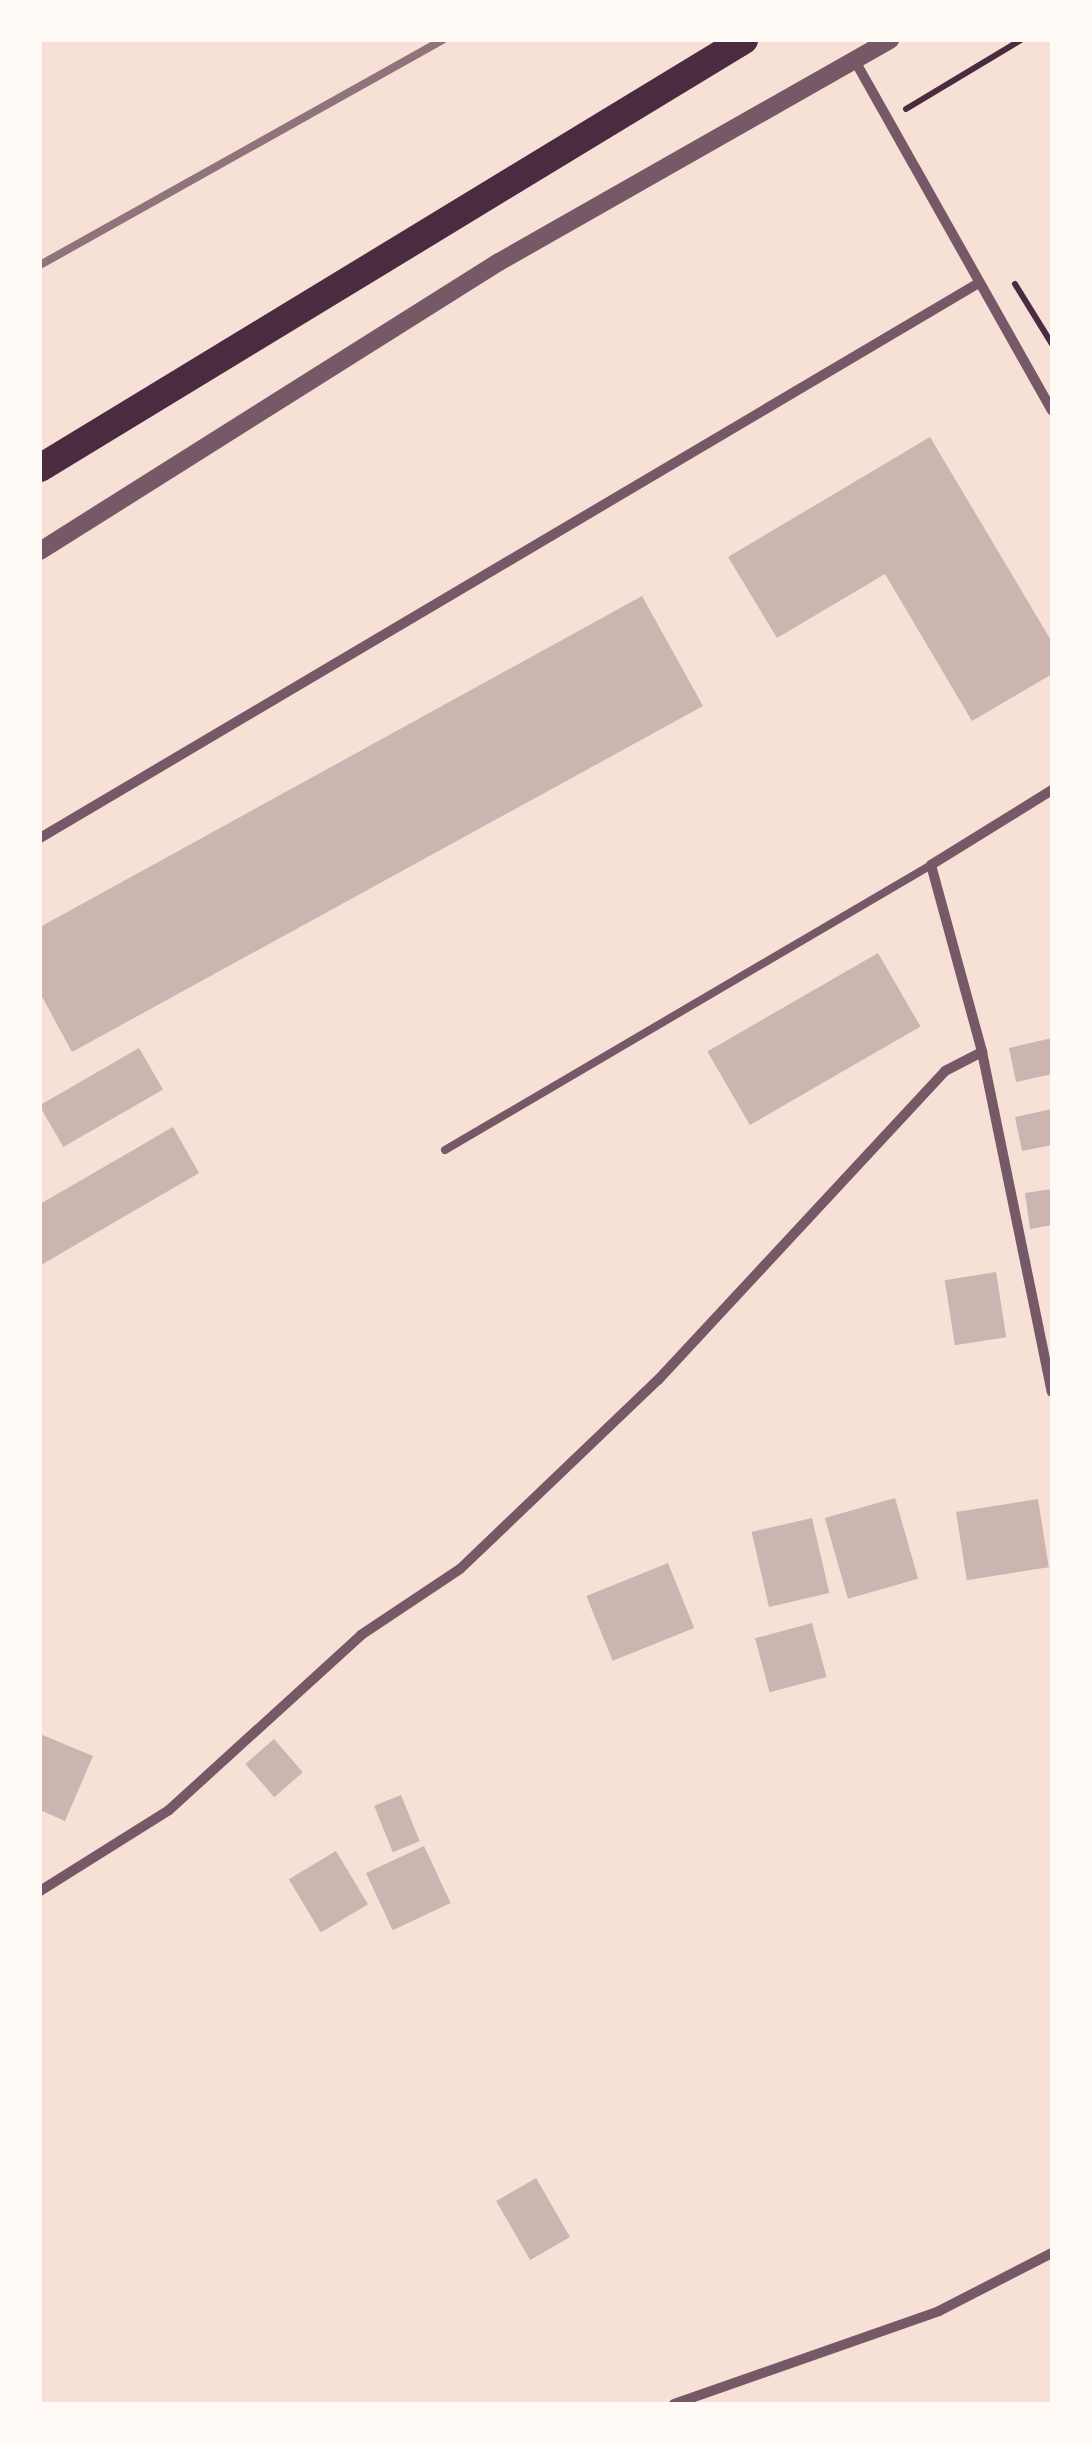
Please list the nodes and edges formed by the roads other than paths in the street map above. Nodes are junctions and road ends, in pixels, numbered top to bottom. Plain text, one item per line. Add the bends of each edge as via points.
1 (744, 40) edge
2 (890, 40) edge
3 (855, 61) junction
4 (979, 283) junction
5 (1052, 410) edge
6 (40, 468) edge
7 (40, 551) edge
8 (1052, 790) edge
9 (40, 838) edge
10 (931, 865) junction
11 (982, 1052) junction
12 (445, 1150) dead end
13 (1052, 1392) edge
14 (40, 1891) edge
15 (1052, 2253) edge
16 (674, 2404) edge

1 - 6 highway
2 - 3 street
3 - 4 street
3 - 7 street via 499,262
4 - 5 street
4 - 9 street
8 - 10 street
10 - 11 street
10 - 12 lane
11 - 13 street
11 - 14 street via 945,1072 658,1380 460,1569 361,1635 170,1810
15 - 16 street via 939,2311

